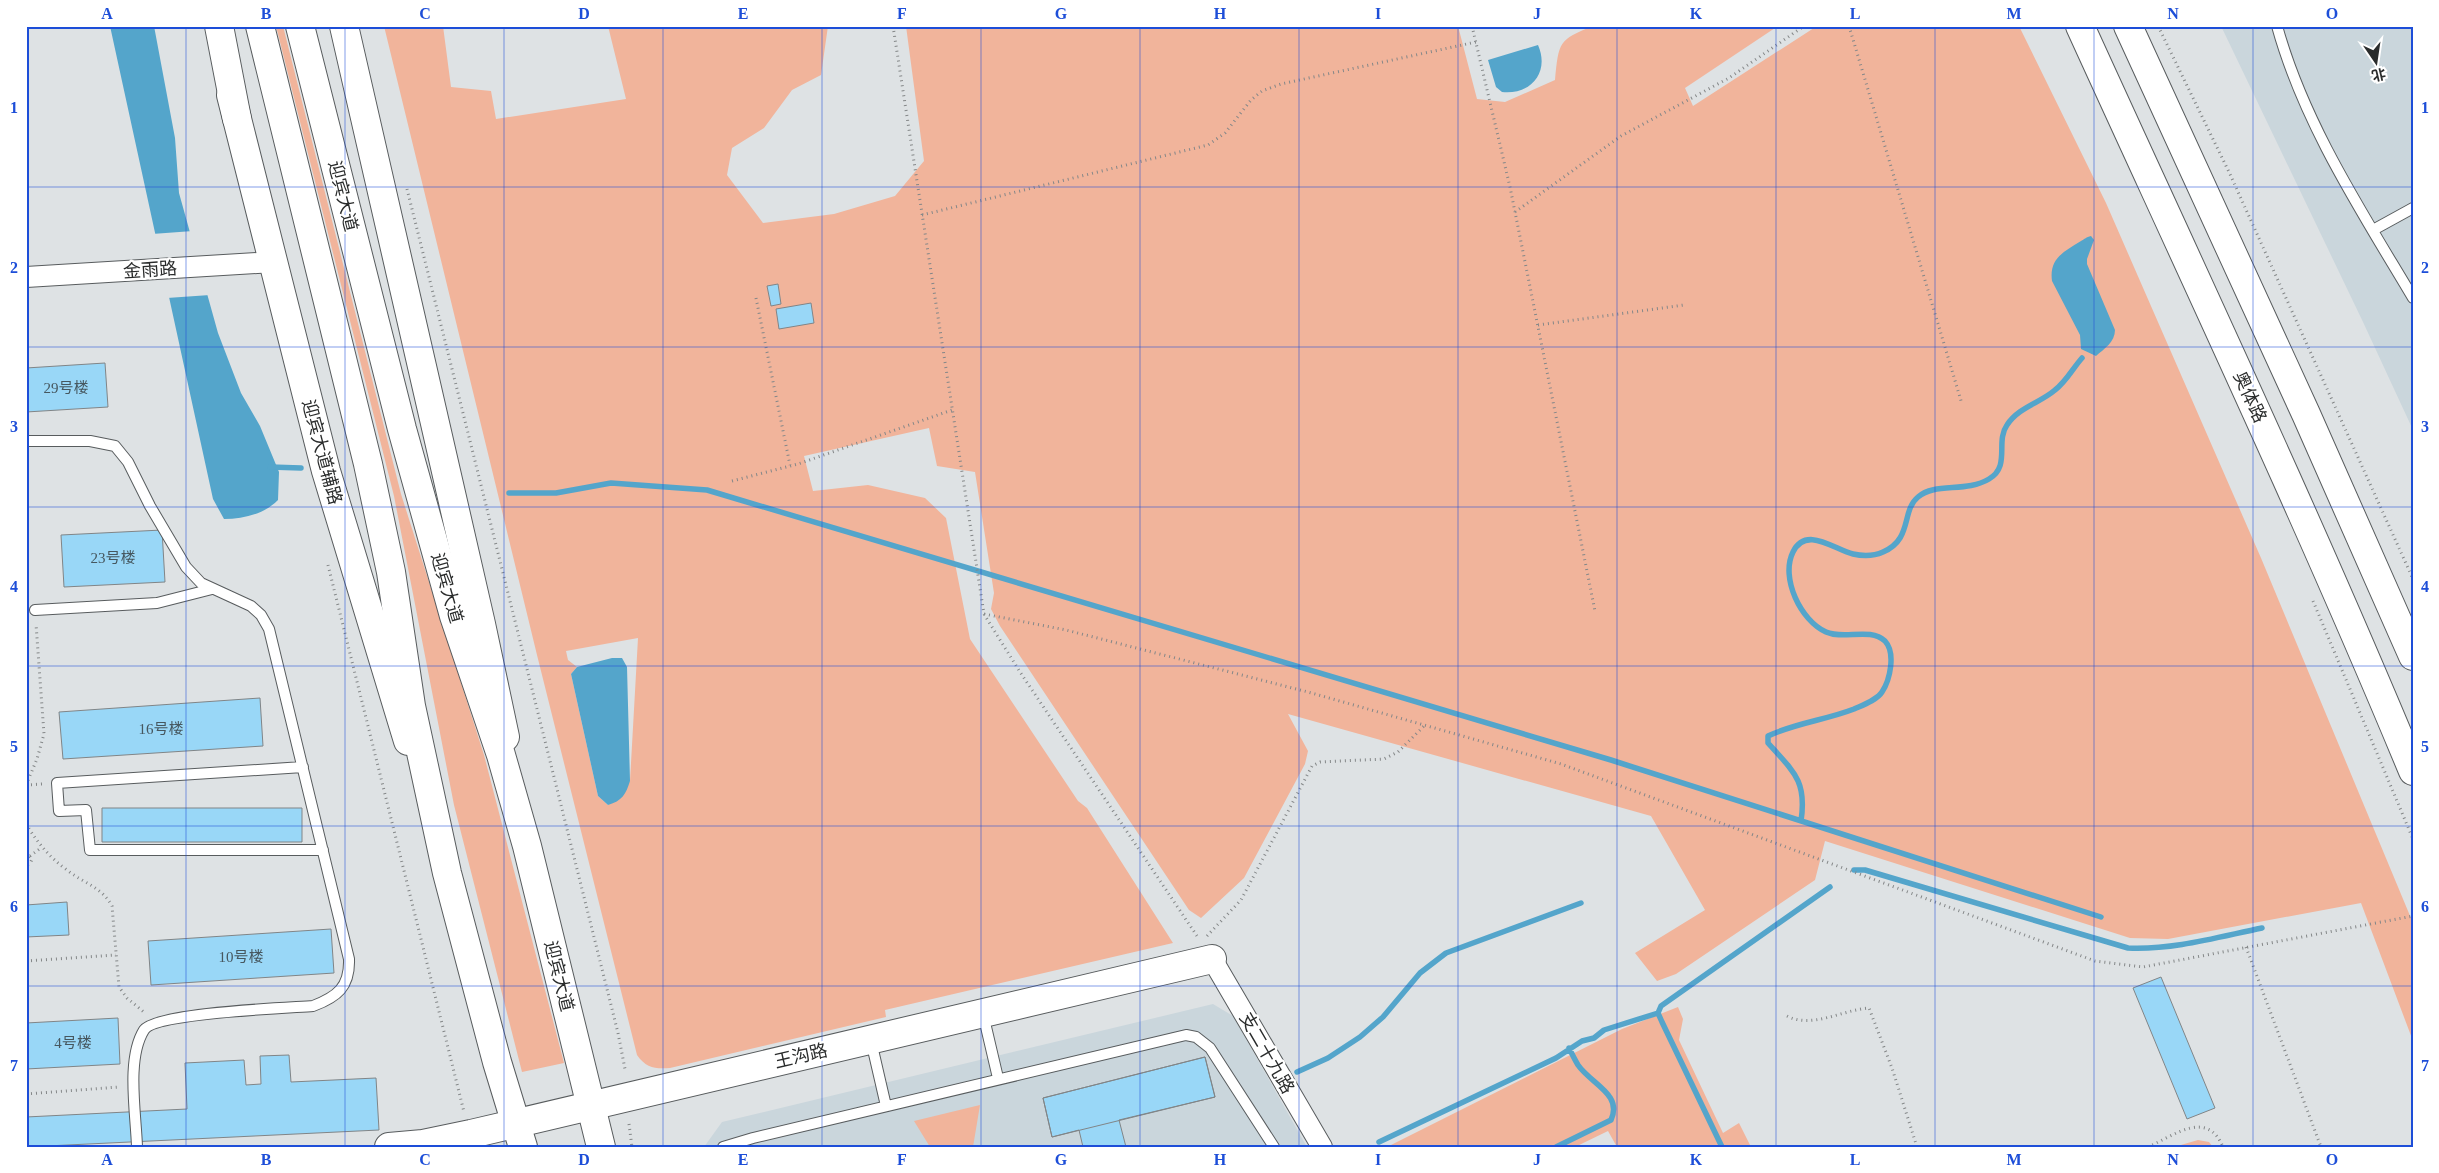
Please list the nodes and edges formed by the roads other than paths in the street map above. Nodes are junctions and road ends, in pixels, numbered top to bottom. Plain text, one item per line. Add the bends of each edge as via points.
1 (212, 26) edge
2 (219, 26) edge
3 (260, 26) edge
4 (300, 26) edge
5 (344, 26) edge
6 (2080, 26) edge
7 (2128, 26) edge
8 (2277, 26) edge
9 (237, 119) junction
10 (2413, 208) edge
11 (2373, 230) junction
12 (273, 262) junction
13 (26, 277) edge
14 (2413, 298) edge
15 (26, 441) edge
16 (212, 589) junction
17 (35, 610) road end
18 (2413, 656) edge
19 (303, 767) junction
20 (2413, 771) edge
21 (528, 846) junction
22 (323, 850) junction
23 (447, 874) junction
24 (1206, 950) joint
25 (983, 1013) junction
26 (870, 1040) junction
27 (998, 1078) junction
28 (591, 1106) junction
29 (886, 1106) junction
30 (519, 1135) edge
31 (754, 1142) edge
32 (137, 1147) edge
33 (389, 1147) edge
34 (601, 1147) edge
35 (723, 1147) edge
36 (1274, 1147) edge
37 (1322, 1147) edge

1 - 9 main road, 迎宾大道辅路
2 - 9 main road
3 - 23 main road via 368,464 412,706
4 - 21 main road, 迎宾大道 via 402,429 454,616
5 - 21 main road via 481,624
6 - 20 main road, 奥体路 via 2272,445
7 - 18 main road
8 - 11 lane via 2292,74 2309,112
9 - 12 main road, 迎宾大道辅路
10 - 11 lane
11 - 14 lane
12 - 13 street, 金雨路
12 - 23 main road, 迎宾大道辅路 via 326,470
15 - 16 lane via 82,441 115,446 128,462 186,567 201,583
16 - 17 lane via 158,603
16 - 19 lane via 251,606 270,629
19 - 22 lane
19 - 22 lane via 57,783 59,811 86,810 90,850
21 - 28 main road, 迎宾大道
22 - 32 lane via 349,959 350,972 339,992 313,1006 177,1017 154,1022 145,1028 134,1058
23 - 30 main road
24 - 25 main road, 王沟路
24 - 37 street, 支二十九路
25 - 26 main road, 王沟路
25 - 27 lane
26 - 28 main road, 王沟路
26 - 29 lane
27 - 29 lane
27 - 36 lane via 1173,1036 1196,1036 1210,1048
28 - 30 main road, 王沟路
28 - 34 main road, 迎宾大道
29 - 31 lane
30 - 33 main road, 王沟路 via 471,1134
31 - 35 lane

